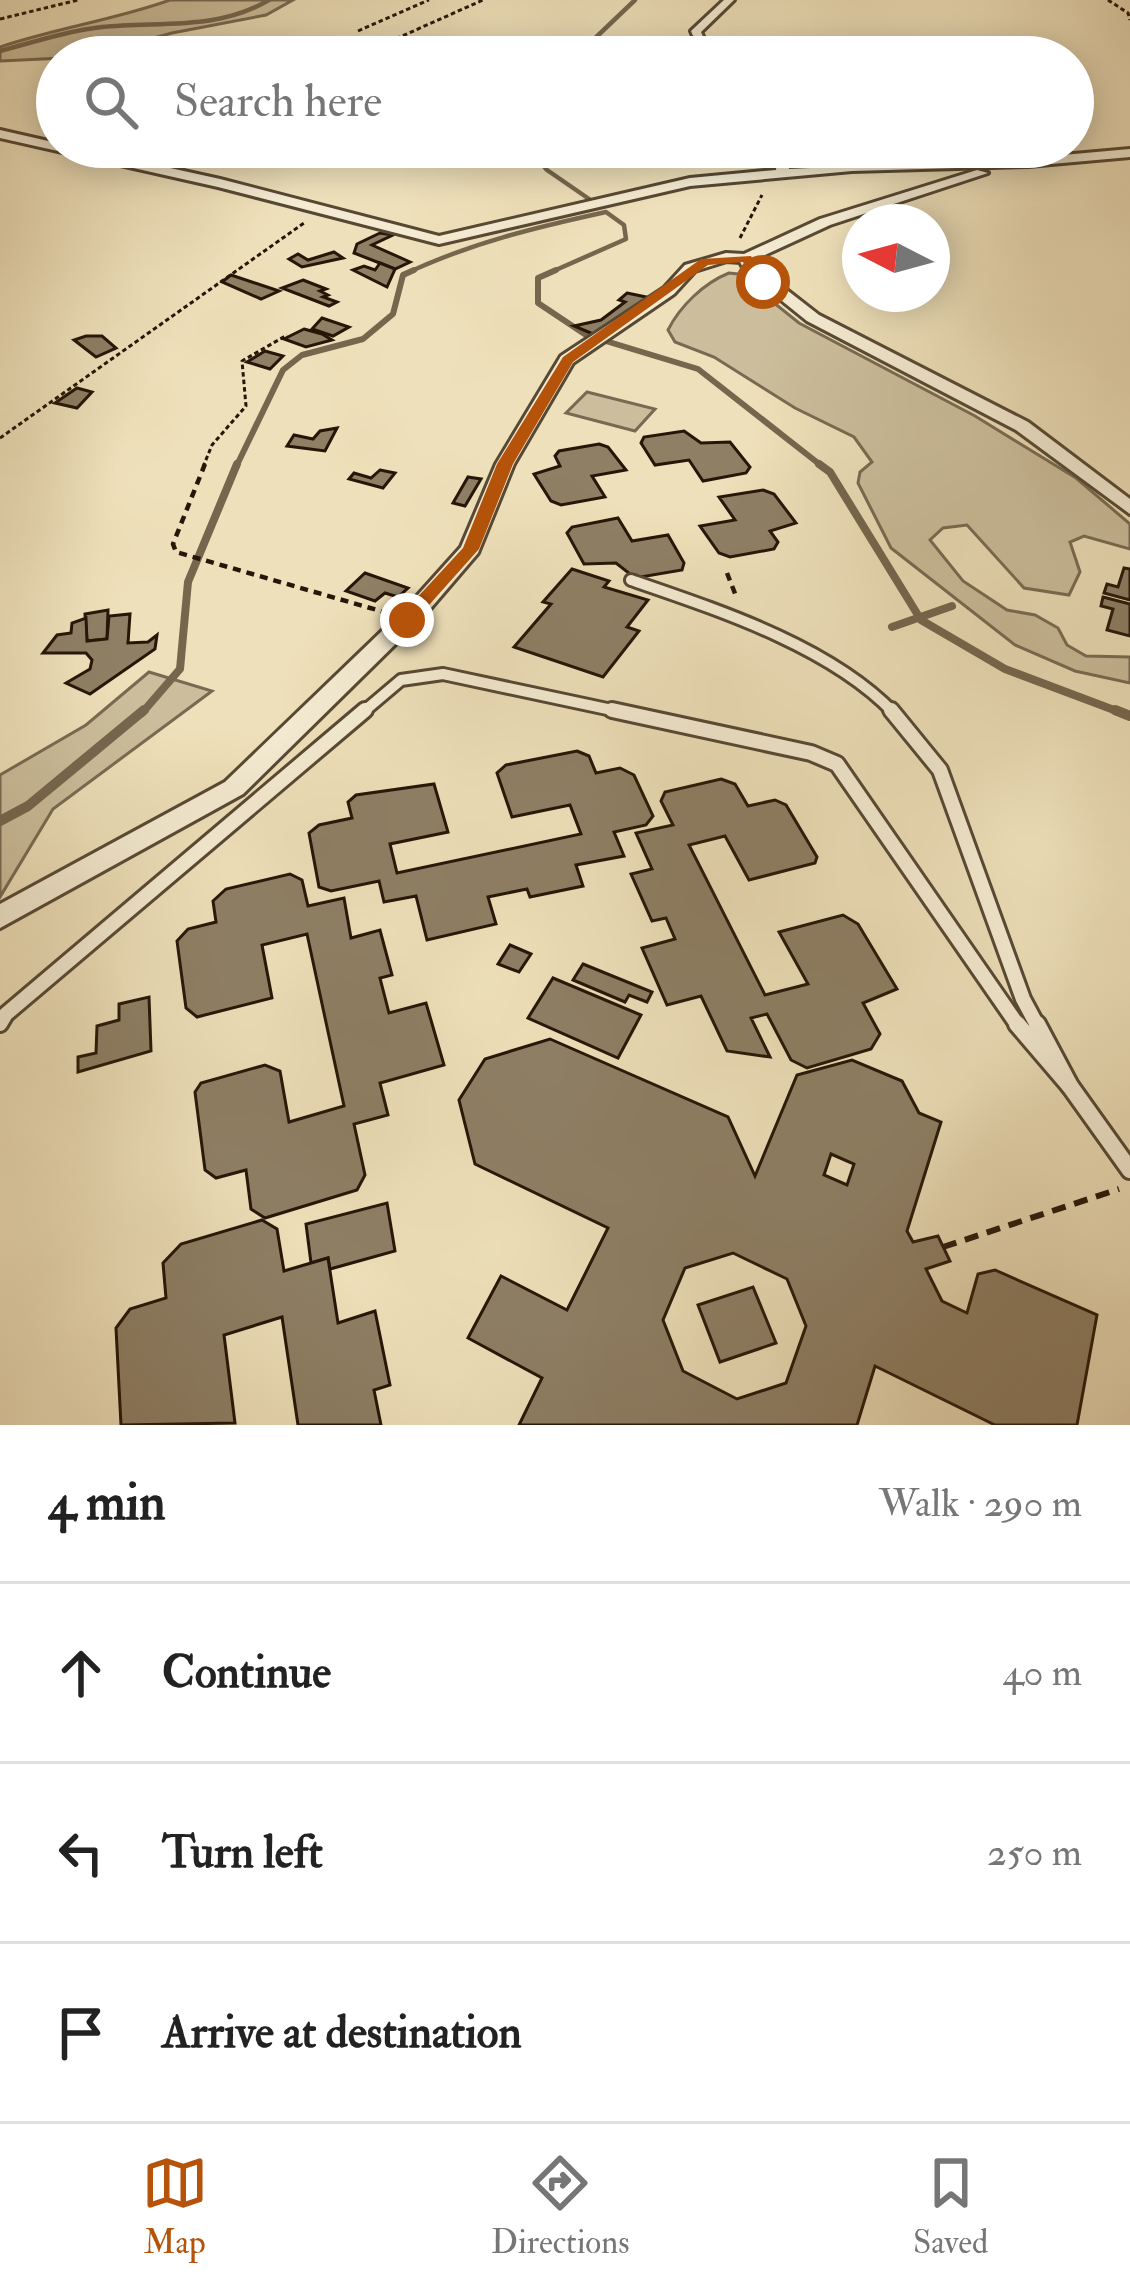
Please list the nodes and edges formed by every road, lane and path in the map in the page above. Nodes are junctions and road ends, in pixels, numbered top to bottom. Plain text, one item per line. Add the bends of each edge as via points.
1 (78, 0) edge
2 (429, 0) edge
3 (483, 0) edge
4 (729, 0) edge
5 (1108, 0) edge
6 (0, 19) edge
7 (1130, 20) edge
8 (358, 31) dead end
9 (402, 36) edge
10 (698, 36) edge
11 (0, 134) edge
12 (36, 142) edge
13 (1130, 153) edge
14 (1094, 156) edge
15 (152, 168) edge
16 (779, 168) edge
17 (833, 168) edge
18 (1000, 168) edge
19 (775, 174) junction
20 (318, 212) junction
21 (736, 258) junction
22 (287, 335) dead end
23 (0, 438) edge
24 (1130, 508) edge
25 (631, 580) dead end
26 (407, 620) junction
27 (0, 916) edge
28 (0, 1024) edge
29 (1070, 1086) junction
30 (1130, 1170) edge
31 (1130, 1184) edge
32 (943, 1247) dead end

1 - 6 path
2 - 8 path
3 - 9 path
4 - 10 street
5 - 7 path
11 - 12 street
13 - 14 street
15 - 20 street
16 - 19 street
17 - 19 street
18 - 21 street
19 - 20 street via 673,184 449,240
19 - 21 path
20 - 23 path
21 - 24 street via 790,304 1022,426
21 - 26 street via 690,268 567,360 505,464 471,549
22 - 26 path via 242,361 246,406 212,445 176,552
25 - 29 lane via 740,618 852,678 915,735 940,770 1024,999
26 - 27 street via 234,788
28 - 29 lane via 401,680 443,674 837,764 1035,1050
29 - 30 lane
31 - 32 path

